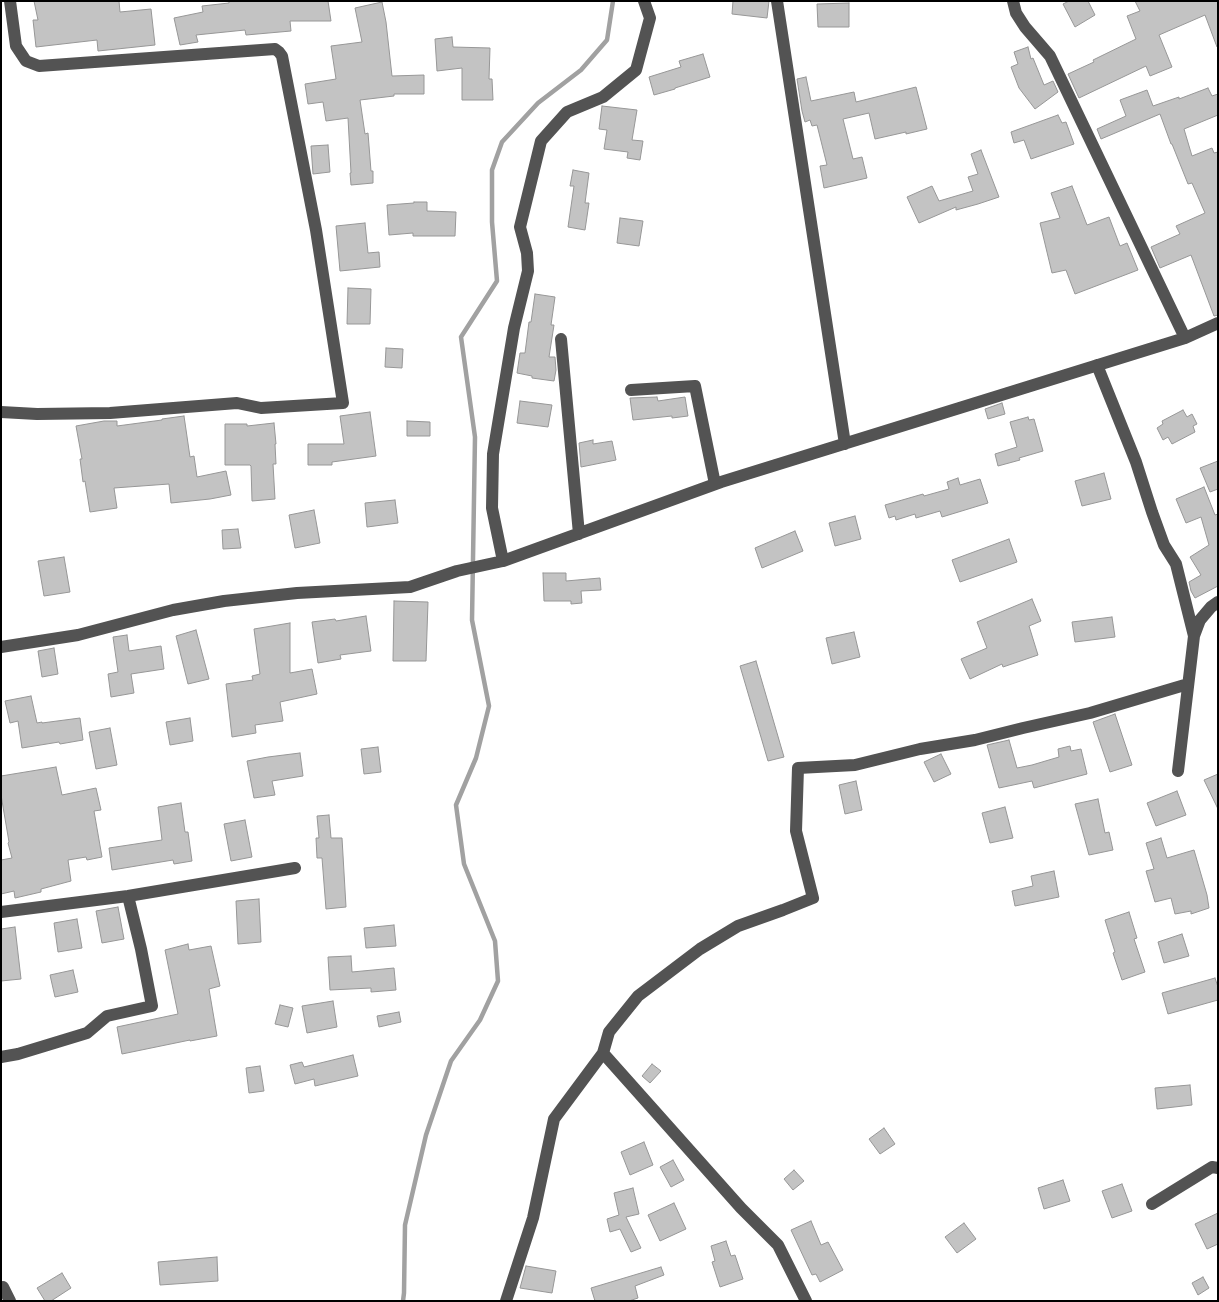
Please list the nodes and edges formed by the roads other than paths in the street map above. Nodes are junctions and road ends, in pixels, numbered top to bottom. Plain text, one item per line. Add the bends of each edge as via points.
1 (10, 1) edge
2 (644, 1) edge
3 (776, 1) edge
4 (1013, 1) edge
5 (1218, 323) edge
6 (1184, 338) junction
7 (561, 339) dead end
8 (1097, 365) junction
9 (631, 390) dead end
10 (1, 412) edge
11 (845, 444) junction
12 (715, 484) junction
13 (579, 534) junction
14 (503, 561) junction
15 (1218, 602) edge
16 (1194, 636) junction
17 (1, 647) edge
18 (1188, 684) junction
19 (1178, 771) dead end
20 (295, 868) dead end
21 (128, 896) junction
22 (1, 912) edge
23 (603, 1053) junction
24 (1, 1057) edge
25 (1218, 1168) edge
26 (1152, 1204) dead end
27 (3, 1287) dead end
28 (10, 1301) edge
29 (506, 1301) edge
30 (806, 1301) edge

1 - 10 street via 16,46 26,61 39,66 275,49 279,52 316,230 343,403 261,408 237,403 100,413
2 - 14 street via 650,18 636,70 603,97 567,112 542,141 520,227 528,271 514,328 493,454 492,508
3 - 11 street
4 - 6 street via 1025,27 1050,56
5 - 6 street
6 - 8 street
7 - 13 street
8 - 11 street
8 - 16 street via 1136,462 1164,544 1176,564
9 - 12 street via 695,386
11 - 12 street
12 - 13 street
13 - 14 street
14 - 17 street via 457,571 410,587 224,601 173,610 78,635
15 - 16 street via 1200,620
16 - 18 street
18 - 19 street
18 - 23 street via 1090,714 975,740 855,765 798,768 796,831 813,898 738,926 700,949 638,996 609,1032
20 - 21 street
21 - 22 street
21 - 24 street via 152,1006 107,1016 88,1033
23 - 29 street via 554,1119 533,1218
23 - 30 street via 778,1245
25 - 26 street via 1212,1167
27 - 28 street

